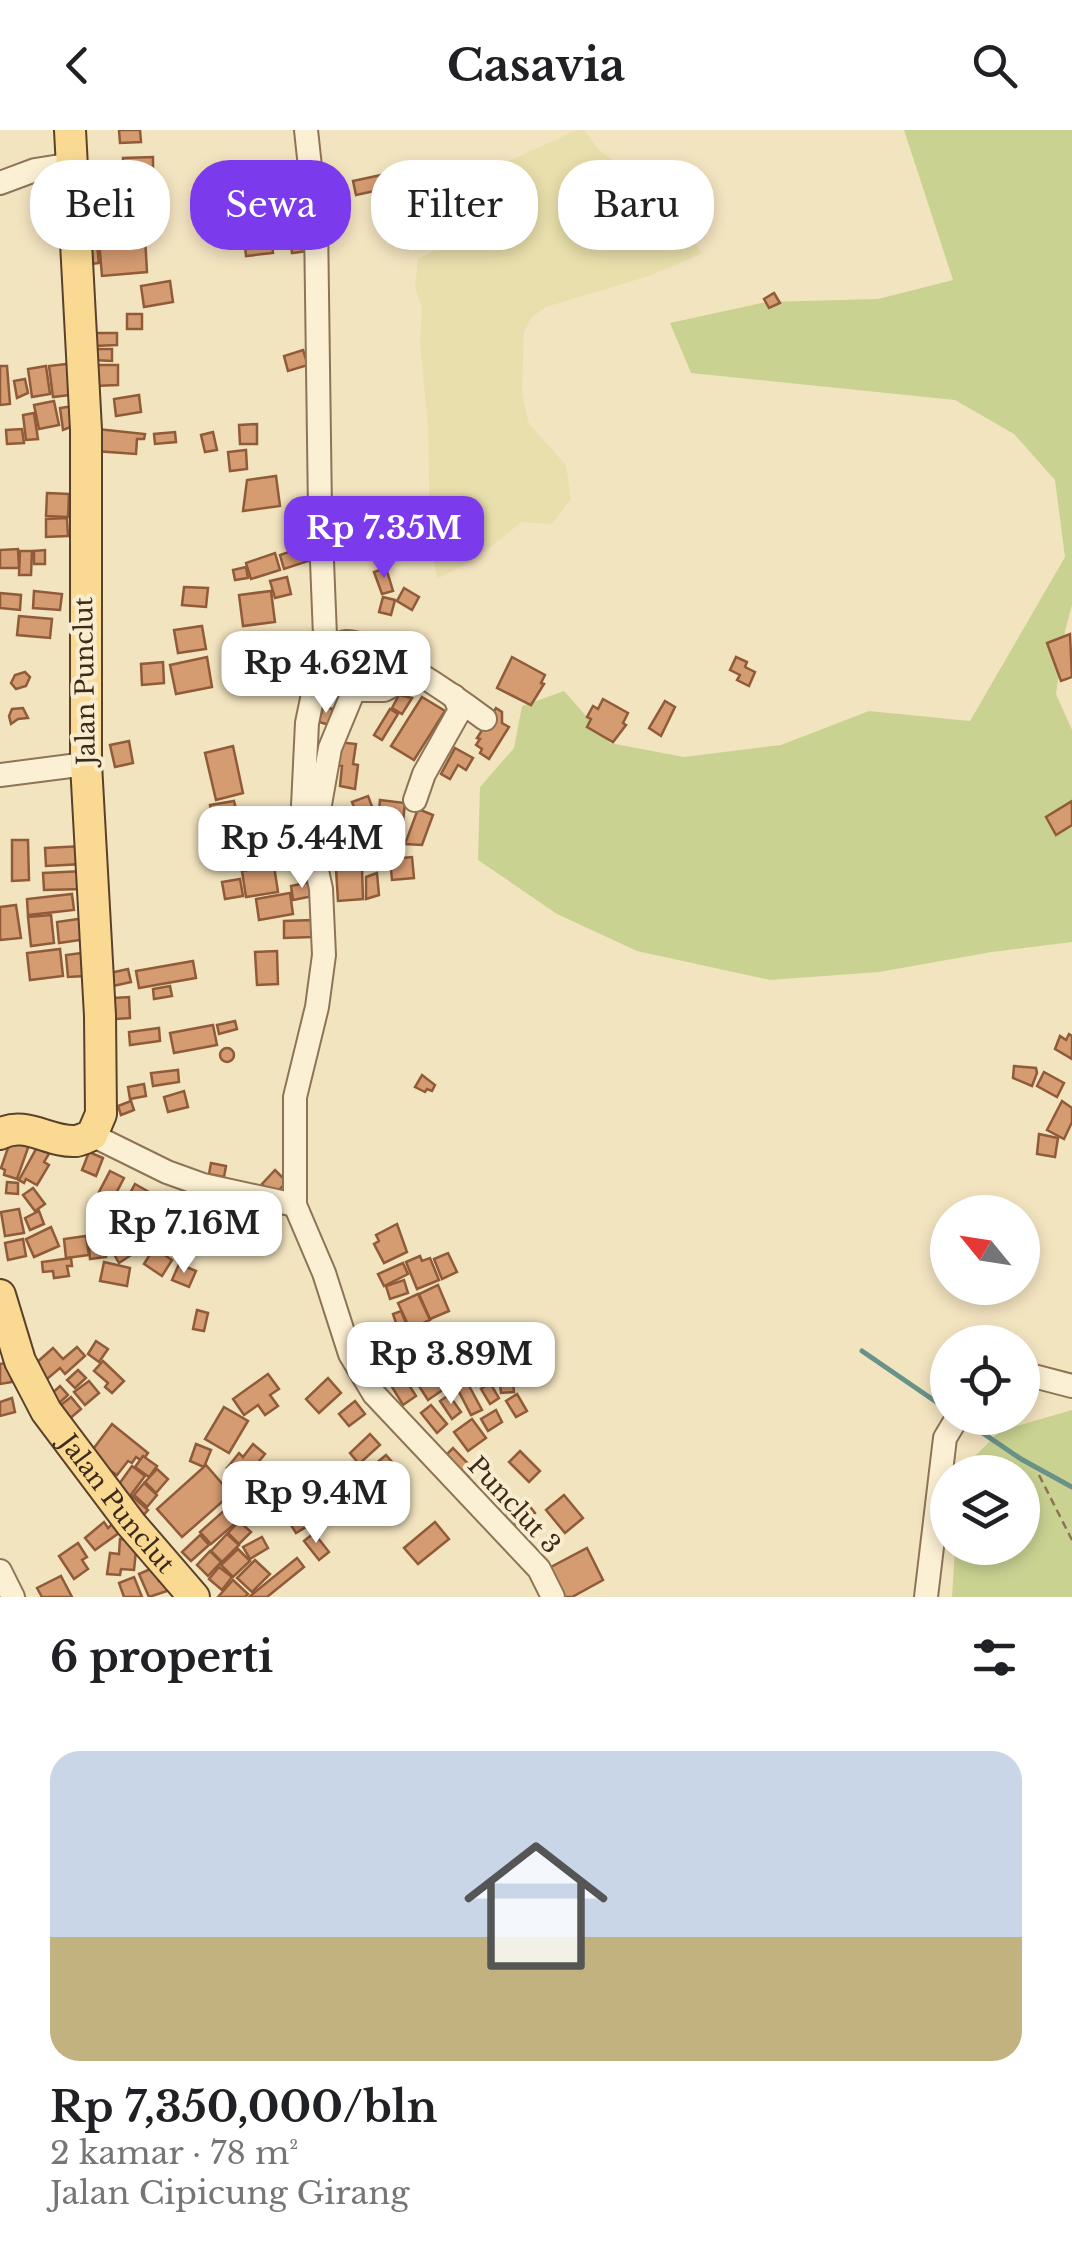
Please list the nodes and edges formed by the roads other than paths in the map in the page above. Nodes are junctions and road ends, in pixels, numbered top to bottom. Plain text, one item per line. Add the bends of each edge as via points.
1 (70, 130) edge
2 (306, 130) edge
3 (73, 160) edge
4 (30, 172) edge
5 (0, 183) edge
6 (77, 250) edge
7 (323, 648) junction
8 (418, 676) junction
9 (454, 696) junction
10 (486, 719) dead end
11 (86, 764) junction
12 (0, 776) edge
13 (415, 800) dead end
14 (314, 856) junction
15 (0, 1134) edge
16 (92, 1135) junction
17 (295, 1205) junction
18 (0, 1295) edge
19 (1040, 1378) edge
20 (1072, 1386) edge
21 (951, 1435) edge
22 (0, 1571) edge
23 (13, 1597) edge
24 (194, 1597) edge
25 (553, 1597) edge
26 (926, 1597) edge

1 - 3 main road, Jalan Punclut
2 - 7 street via 316,222
4 - 5 street
6 - 11 main road, Jalan Punclut via 86,430
7 - 8 street via 348,642 409,666
7 - 14 street via 304,748 304,806
8 - 9 street
8 - 14 street via 384,690 354,690 330,748
9 - 10 street
9 - 13 street via 460,710
11 - 12 street
11 - 16 main road, Jalan Punclut via 100,1016 101,1114
14 - 17 street via 324,956 295,1097
15 - 16 main road via 23,1130 77,1142
16 - 17 street via 203,1185
17 - 25 street, Punclut 3 via 350,1354 387,1410 538,1570
18 - 24 main road, Jalan Punclut via 20,1361 46,1411
19 - 20 street
21 - 26 street
22 - 23 street

